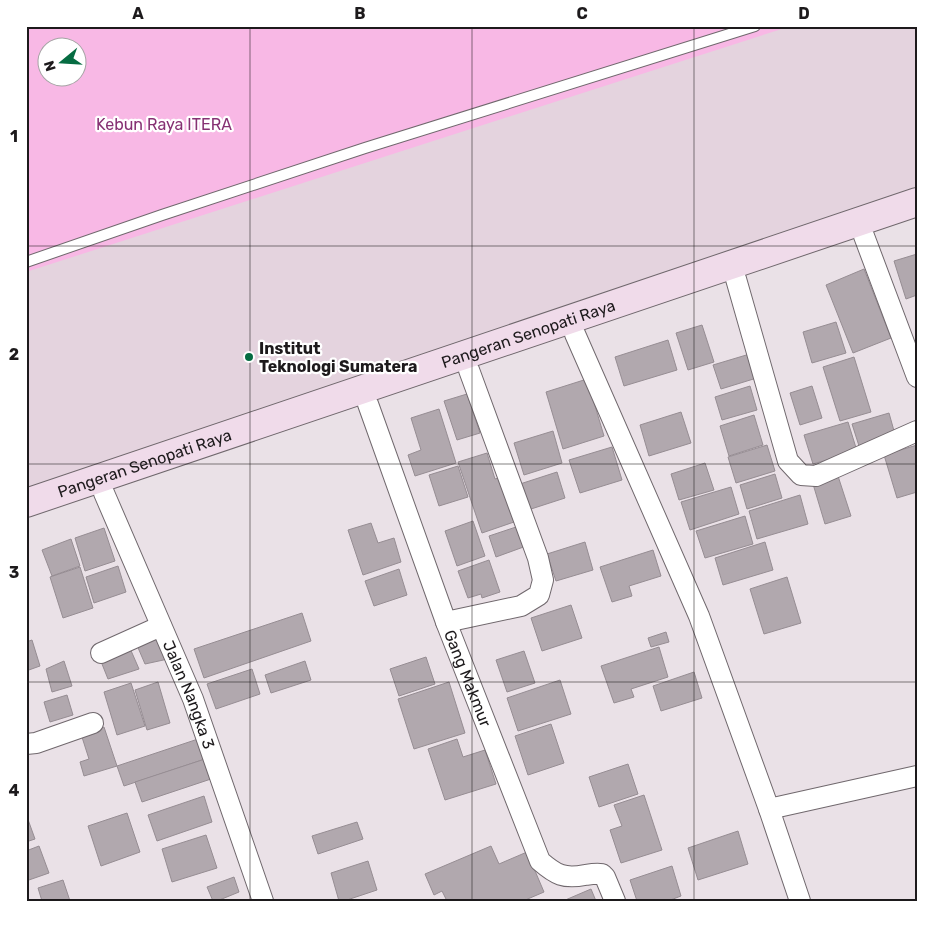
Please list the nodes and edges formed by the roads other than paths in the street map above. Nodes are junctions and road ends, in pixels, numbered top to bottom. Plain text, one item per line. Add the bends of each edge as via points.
1 (755, 26) edge
2 (917, 202) edge
3 (917, 218) edge
4 (864, 236) junction
5 (26, 262) edge
6 (736, 279) junction
7 (575, 334) junction
8 (469, 370) junction
9 (917, 377) edge
10 (368, 404) junction
11 (917, 431) edge
12 (104, 493) junction
13 (26, 503) edge
14 (26, 519) edge
15 (446, 622) junction
16 (161, 626) junction
17 (101, 652) dead end
18 (93, 723) dead end
19 (26, 744) edge
20 (917, 776) edge
21 (769, 809) junction
22 (263, 901) edge
23 (615, 901) edge
24 (800, 901) edge

1 - 5 lane via 365,148
2 - 13 street, Pangeran Senopati Raya
3 - 4 street, Pangeran Senopati Raya
4 - 6 street, Pangeran Senopati Raya
4 - 9 street
6 - 7 street, Pangeran Senopati Raya
6 - 11 street via 788,461 801,474 816,476
7 - 8 street, Pangeran Senopati Raya
7 - 21 street via 699,616
8 - 10 street, Pangeran Senopati Raya
8 - 15 street via 538,558 543,580 539,595 521,606
10 - 12 street, Pangeran Senopati Raya
10 - 15 street, Gang Makmur
12 - 14 street, Pangeran Senopati Raya
12 - 16 street, Jalan Nangka 3
15 - 23 street, Gang Makmur via 540,861 552,872 567,877 602,874
16 - 17 street
16 - 22 street, Jalan Nangka 3 via 205,731
18 - 19 street
20 - 21 street
21 - 24 street

